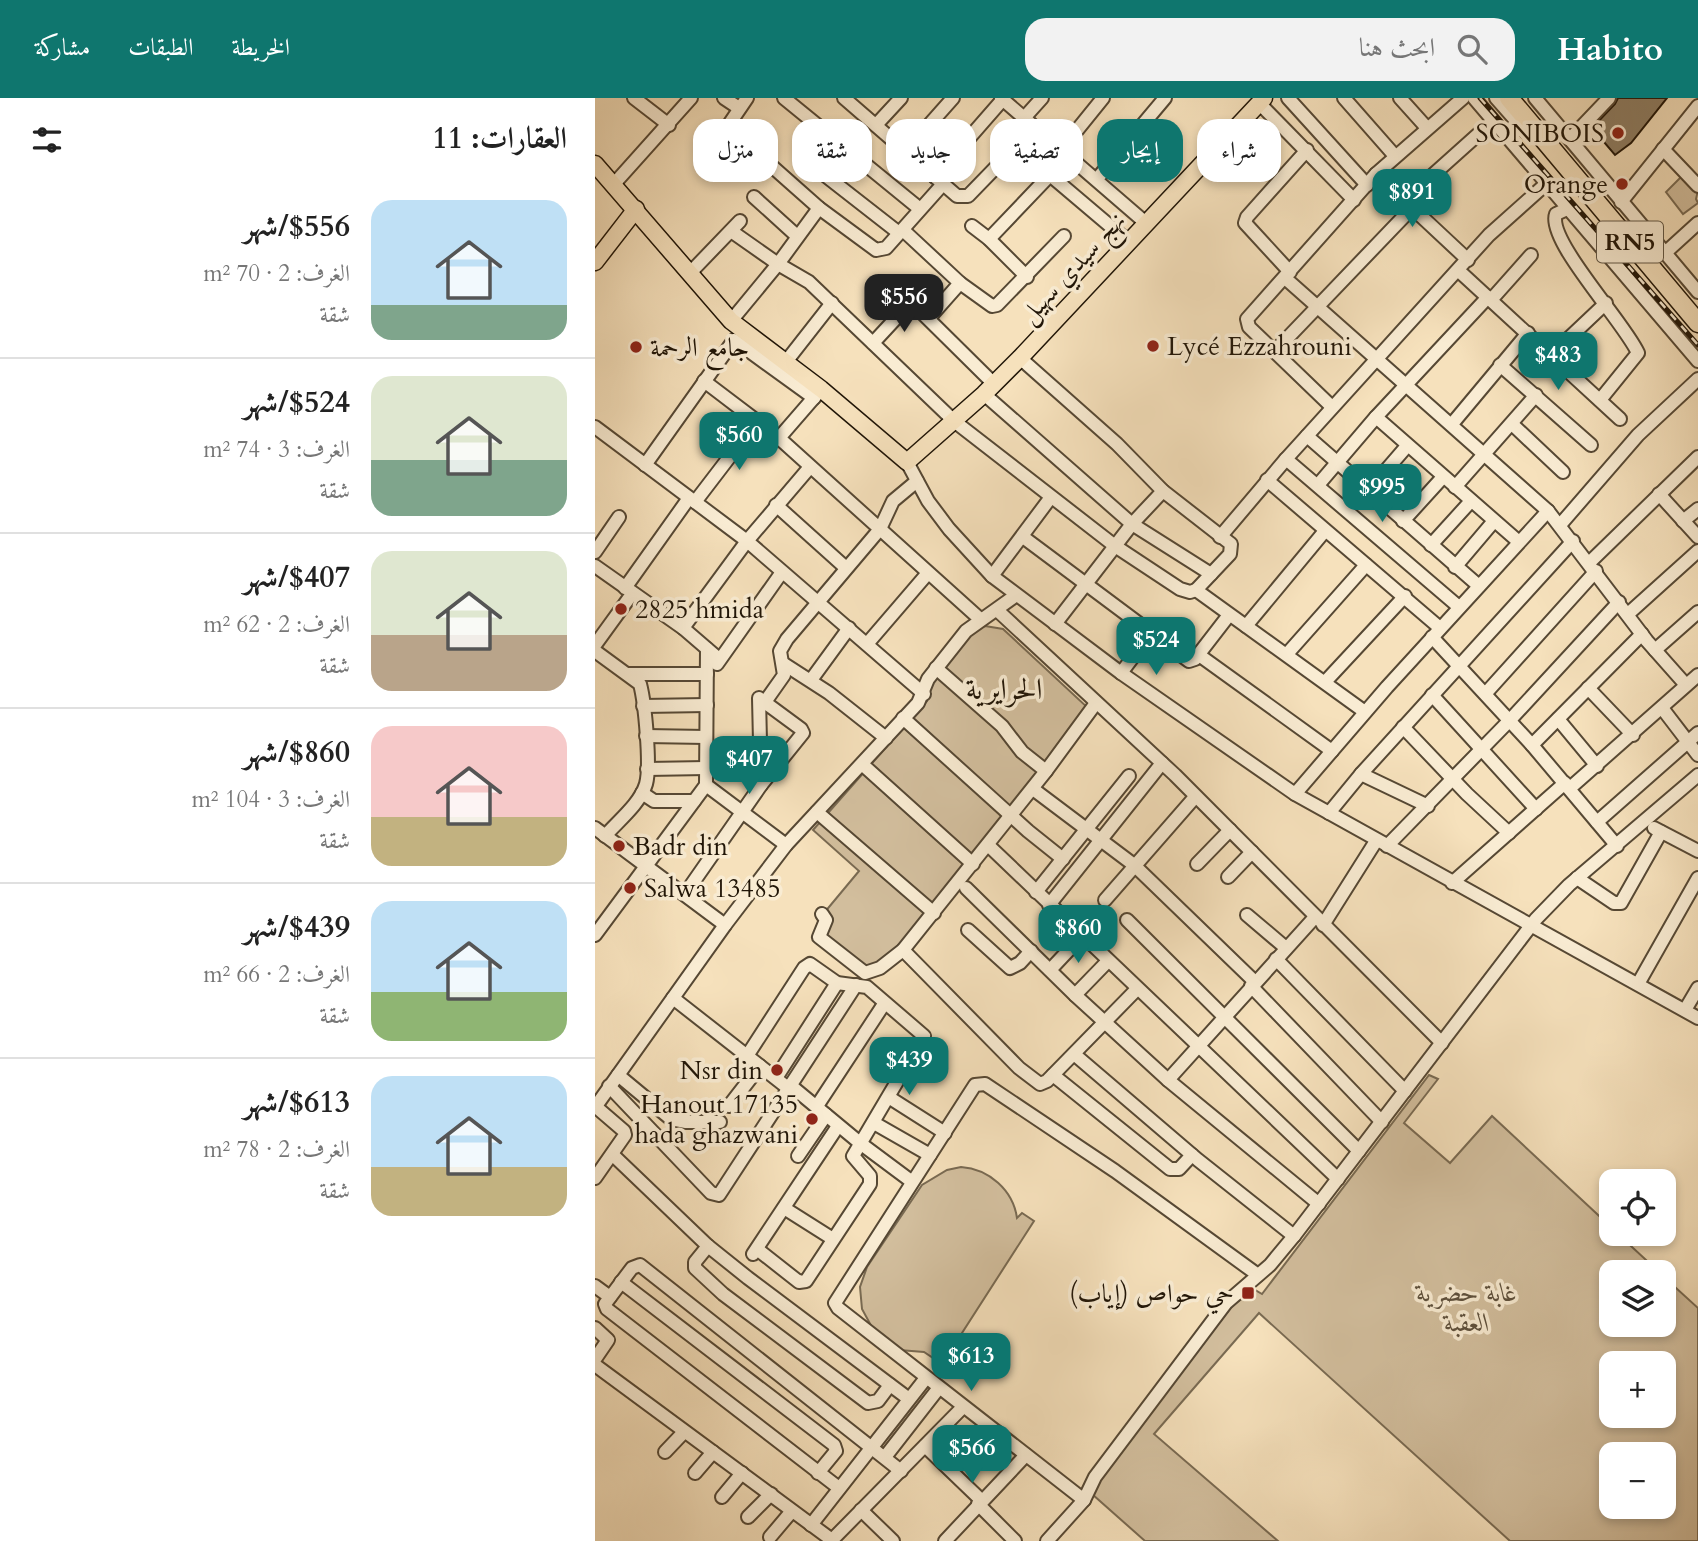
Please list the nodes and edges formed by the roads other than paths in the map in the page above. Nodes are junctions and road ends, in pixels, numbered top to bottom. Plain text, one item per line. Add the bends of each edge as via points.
1 (634, 98) edge
2 (691, 98) edge
3 (724, 98) edge
4 (784, 98) edge
5 (844, 98) edge
6 (901, 98) edge
7 (953, 98) edge
8 (1003, 98) edge
9 (1042, 98) edge
10 (1103, 98) edge
11 (1165, 98) edge
12 (1288, 98) edge
13 (1344, 98) edge
14 (1400, 98) edge
15 (1463, 98) edge
16 (1474, 98) edge
17 (1496, 98) edge
18 (1509, 98) edge
19 (1522, 98) edge
20 (1535, 98) edge
21 (1609, 98) edge
22 (1262, 101) edge
23 (743, 103) edge
24 (1696, 114) edge
25 (934, 119) edge
26 (1026, 119) edge
27 (1032, 119) edge
28 (1147, 119) edge
29 (1493, 121) junction
30 (1083, 123) edge
31 (669, 125) junction
32 (876, 125) junction
33 (1427, 128) junction
34 (886, 133) edge
35 (976, 133) edge
36 (1557, 138) junction
37 (1663, 149) junction
38 (1307, 150) junction
39 (1395, 156) junction
40 (1562, 160) junction
41 (595, 163) edge
42 (1083, 168) edge
43 (990, 174) edge
44 (1376, 174) junction
45 (1097, 179) edge
46 (834, 182) edge
47 (938, 182) edge
48 (941, 182) edge
49 (1044, 182) edge
50 (1059, 182) edge
51 (1100, 182) edge
52 (614, 184) junction
53 (1546, 184) junction
54 (1367, 185) junction
55 (1698, 186) edge
56 (754, 197) dead end
57 (1354, 200) junction
58 (1622, 202) junction
59 (1410, 203) junction
60 (819, 208) junction
61 (636, 209) junction
62 (920, 209) junction
63 (1567, 209) junction
64 (1698, 223) edge
65 (1147, 224) junction
66 (972, 226) dead end
67 (901, 232) junction
68 (797, 236) junction
69 (1064, 236) dead end
70 (989, 239) junction
71 (1129, 242) junction
72 (1665, 253) junction
73 (1531, 256) dead end
74 (595, 262) edge
75 (778, 264) junction
76 (1464, 266) junction
77 (689, 274) junction
78 (1288, 275) junction
79 (1027, 276) junction
80 (960, 283) junction
81 (1698, 292) edge
82 (1489, 298) junction
83 (832, 303) junction
84 (1606, 303) junction
85 (1698, 307) edge
86 (1317, 308) junction
87 (929, 318) junction
88 (1698, 323) edge
89 (736, 330) junction
90 (1528, 333) junction
91 (873, 343) junction
92 (1275, 351) junction
93 (1551, 355) junction
94 (1020, 358) junction
95 (1376, 359) junction
96 (785, 362) junction
97 (1698, 362) edge
98 (1500, 365) junction
99 (1698, 379) edge
100 (703, 381) junction
101 (1405, 385) junction
102 (989, 389) junction
103 (818, 394) junction
104 (1536, 395) junction
105 (1600, 400) junction
106 (1332, 407) junction
107 (1376, 417) junction
108 (1620, 419) dead end
109 (757, 421) junction
110 (954, 421) junction
111 (1452, 424) junction
112 (1512, 424) junction
113 (595, 427) edge
114 (1307, 436) junction
115 (779, 438) junction
116 (1591, 445) dead end
117 (1407, 446) junction
118 (1484, 453) junction
119 (1698, 457) edge
120 (1286, 459) junction
121 (1336, 461) junction
122 (907, 462) junction
123 (645, 465) junction
124 (810, 467) junction
125 (1563, 472) dead end
126 (1443, 477) junction
127 (1267, 480) junction
128 (917, 481) junction
129 (1318, 485) junction
130 (1455, 487) junction
131 (1369, 490) junction
132 (1163, 491) junction
133 (1659, 494) junction
134 (1051, 497) junction
135 (692, 500) junction
136 (1471, 501) junction
137 (776, 505) junction
138 (1698, 509) edge
139 (1548, 511) junction
140 (619, 517) dead end
141 (1494, 520) junction
142 (1403, 521) junction
143 (1683, 521) junction
144 (1132, 524) junction
145 (1559, 525) junction
146 (880, 529) junction
147 (1324, 532) junction
148 (1023, 537) junction
149 (1220, 537) junction
150 (1698, 537) edge
151 (747, 541) junction
152 (1573, 541) junction
153 (1519, 542) junction
154 (1431, 545) junction
155 (1115, 546) junction
156 (1698, 551) edge
157 (595, 552) edge
158 (1366, 565) junction
159 (595, 566) edge
160 (1455, 566) junction
161 (1593, 567) junction
162 (846, 568) junction
163 (782, 572) junction
164 (928, 573) junction
165 (1211, 575) junction
166 (992, 576) junction
167 (1086, 582) junction
168 (1479, 586) junction
169 (1196, 590) junction
170 (628, 591) junction
171 (1015, 596) junction
172 (1405, 596) junction
173 (818, 600) junction
174 (1619, 602) junction
175 (1459, 607) junction
176 (996, 610) junction
177 (1698, 612) edge
178 (1628, 614) junction
179 (1229, 615) junction
180 (980, 620) junction
181 (1055, 624) junction
182 (1246, 626) junction
183 (683, 628) junction
184 (849, 628) junction
185 (1152, 632) junction
186 (1436, 633) junction
187 (1642, 634) junction
188 (867, 644) junction
189 (595, 648) edge
190 (707, 649) junction
191 (1655, 650) junction
192 (1287, 654) junction
193 (1199, 655) junction
194 (719, 659) junction
195 (783, 664) junction
196 (1460, 665) junction
197 (936, 668) junction
198 (1121, 673) junction
199 (628, 674) junction
200 (1698, 675) edge
201 (707, 677) junction
202 (811, 680) junction
203 (1325, 682) junction
204 (1686, 685) junction
205 (1588, 688) junction
206 (1486, 693) junction
207 (924, 694) junction
208 (1432, 695) junction
209 (765, 702) junction
210 (1096, 703) junction
211 (707, 705) junction
212 (643, 706) junction
213 (1662, 708) junction
214 (1365, 712) junction
215 (902, 718) junction
216 (1558, 719) junction
217 (1510, 720) junction
218 (1403, 727) junction
219 (1633, 735) junction
220 (646, 736) junction
221 (706, 737) junction
222 (886, 738) junction
223 (1693, 738) edge
224 (1532, 745) junction
225 (1482, 750) junction
226 (1332, 751) junction
227 (1698, 755) edge
228 (1161, 763) junction
229 (862, 764) junction
230 (1597, 766) junction
231 (706, 768) junction
232 (647, 769) junction
233 (1046, 771) junction
234 (1361, 774) junction
235 (1698, 775) edge
236 (1129, 776) dead end
237 (1453, 780) junction
238 (706, 785) junction
239 (761, 785) junction
240 (1568, 785) junction
241 (1692, 788) edge
242 (1033, 789) junction
243 (642, 793) junction
244 (1295, 794) junction
245 (1195, 797) junction
246 (694, 801) junction
247 (1428, 806) junction
248 (1536, 809) junction
249 (743, 813) junction
250 (817, 813) junction
251 (1329, 813) junction
252 (1010, 816) junction
253 (1597, 822) junction
254 (1644, 822) junction
255 (1087, 830) junction
256 (1230, 830) junction
257 (1661, 832) junction
258 (1509, 833) junction
259 (599, 835) edge
260 (1103, 839) junction
261 (1381, 844) junction
262 (786, 845) junction
263 (988, 845) junction
264 (1616, 846) junction
265 (1698, 851) edge
266 (1252, 852) junction
267 (1063, 859) junction
268 (973, 864) junction
269 (1197, 864) dead end
270 (1133, 865) junction
271 (646, 867) junction
272 (1229, 877) dead end
273 (1577, 878) junction
274 (1698, 878) edge
275 (1451, 883) junction
276 (966, 888) dead end
277 (1036, 892) junction
278 (685, 894) junction
279 (1105, 900) dead end
280 (1049, 905) junction
281 (934, 913) junction
282 (822, 914) dead end
283 (1247, 915) dead end
284 (600, 917) edge
285 (1127, 920) dead end
286 (1319, 921) junction
287 (725, 925) junction
288 (1532, 925) junction
289 (968, 930) dead end
290 (595, 934) edge
291 (1082, 936) junction
292 (1286, 948) junction
293 (903, 950) junction
294 (1031, 951) junction
295 (1276, 959) junction
296 (1108, 961) junction
297 (1050, 971) junction
298 (837, 983) junction
299 (1253, 984) junction
300 (1638, 984) junction
301 (856, 985) junction
302 (1698, 988) edge
303 (1137, 989) junction
304 (1075, 995) junction
305 (673, 998) junction
306 (884, 1004) junction
307 (1685, 1010) junction
308 (1223, 1018) junction
309 (1698, 1018) edge
310 (1104, 1022) junction
311 (1442, 1043) junction
312 (1198, 1046) junction
313 (1074, 1054) junction
314 (747, 1056) junction
315 (760, 1066) junction
316 (618, 1075) junction
317 (1053, 1075) junction
318 (775, 1078) junction
319 (1168, 1080) junction
320 (609, 1086) junction
321 (789, 1086) junction
322 (1405, 1091) junction
323 (890, 1098) junction
324 (595, 1106) edge
325 (729, 1106) dead end
326 (821, 1110) junction
327 (720, 1122) dead end
328 (1382, 1122) junction
329 (874, 1123) junction
330 (838, 1126) junction
331 (945, 1133) junction
332 (860, 1143) junction
333 (1359, 1151) junction
334 (613, 1155) junction
335 (930, 1155) junction
336 (1192, 1155) junction
337 (798, 1156) dead end
338 (595, 1178) edge
339 (1338, 1179) junction
340 (911, 1181) junction
341 (1319, 1204) junction
342 (784, 1208) junction
343 (1294, 1236) junction
344 (833, 1239) junction
345 (708, 1246) junction
346 (1258, 1275) junction
347 (621, 1282) junction
348 (595, 1286) edge
349 (610, 1297) junction
350 (595, 1328) edge
351 (595, 1359) edge
352 (595, 1365) edge
353 (926, 1378) junction
354 (890, 1385) junction
355 (939, 1389) junction
356 (909, 1399) junction
357 (963, 1407) junction
358 (684, 1432) junction
359 (925, 1446) junction
360 (871, 1447) junction
361 (664, 1452) dead end
362 (713, 1452) junction
363 (1026, 1455) junction
364 (885, 1457) junction
365 (901, 1471) junction
366 (695, 1473) dead end
367 (742, 1473) junction
368 (818, 1473) junction
369 (839, 1488) junction
370 (771, 1494) junction
371 (722, 1497) dead end
372 (1084, 1500) junction
373 (979, 1502) junction
374 (862, 1510) junction
375 (792, 1511) junction
376 (748, 1517) dead end
377 (811, 1525) junction
378 (770, 1537) dead end
379 (1005, 1538) edge
380 (831, 1541) edge
381 (893, 1541) edge
382 (945, 1541) edge
383 (1047, 1541) edge

1 - 31 street
2 - 31 street
3 - 23 street
4 - 62 street
5 - 32 street
6 - 32 street
7 - 25 street
8 - 26 street
8 - 35 street
9 - 27 street
10 - 30 street
11 - 28 street
12 - 54 street
13 - 39 street
14 - 33 street
15 - 33 street
16 - 29 street
17 - 40 street via 1543,150
18 - 36 highway, RN5
19 - 36 highway, RN5
20 - 36 street
21 - 36 street
22 - 38 street
22 - 65 main road, نهج سيدي سهيل
23 - 60 street via 730,123 731,130
24 - 37 street
29 - 53 street
29 - 59 street
31 - 52 street
32 - 34 street
33 - 39 street
36 - 40 highway, RN5
36 - 58 street
36 - 85 highway, RN5
37 - 55 street
37 - 58 street
38 - 57 street
38 - 78 street via 1245,223
39 - 44 street
40 - 88 highway, RN5
41 - 52 main road
42 - 45 street
43 - 48 street via 968,196 957,196
44 - 54 street
44 - 59 street
46 - 67 street
47 - 62 street
49 - 70 street
50 - 71 street
51 - 65 street
52 - 61 main road
53 - 63 street
53 - 76 street via 1511,213
54 - 57 street
56 - 68 street
57 - 78 street
58 - 72 street
59 - 76 street
59 - 86 street
60 - 67 street via 876,250 886,248
60 - 68 street
61 - 74 main road
61 - 77 main road
62 - 67 street
63 - 84 street via 1554,220 1562,242
63 - 97 street
64 - 72 street
65 - 71 main road, نهج سيدي سهيل
66 - 70 street
67 - 80 street
68 - 75 street
69 - 79 street
70 - 79 street
71 - 94 main road, نهج سيدي سهيل
72 - 81 street
73 - 82 street
75 - 77 street via 736,226
75 - 83 street via 809,282
75 - 89 street
76 - 82 street
76 - 95 street
77 - 89 main road
78 - 86 street
78 - 92 street via 1246,321
79 - 80 street via 992,306
80 - 87 street
82 - 90 street
82 - 101 street
83 - 91 street
83 - 96 street
84 - 93 street
84 - 105 street via 1638,354
86 - 92 street
86 - 95 street
87 - 91 street via 906,298
87 - 102 street
89 - 96 main road
89 - 100 street
89 - 103 street
90 - 93 street
90 - 98 street
91 - 110 street
92 - 106 street
93 - 105 street
94 - 102 main road, نهج سيدي سهيل
94 - 132 street via 1118,444
95 - 101 street
95 - 106 street
96 - 103 main road
98 - 104 street
98 - 111 street
99 - 145 street via 1638,435
100 - 109 street
100 - 123 street
101 - 107 street
101 - 111 street
102 - 110 main road, نهج سيدي سهيل
102 - 144 street
103 - 115 street
103 - 122 main road
104 - 112 street
104 - 116 street
105 - 108 street
106 - 114 street
107 - 117 street
107 - 121 street
109 - 115 street
109 - 135 street
110 - 122 main road, نهج سيدي سهيل
110 - 134 street
111 - 118 street
112 - 118 street
112 - 125 street
113 - 123 street
114 - 120 street
114 - 121 street
115 - 124 street
117 - 126 street
117 - 131 street
118 - 130 street
118 - 139 street
119 - 133 street
120 - 127 street
120 - 129 street
121 - 129 street
121 - 131 street
122 - 128 street
123 - 135 street
124 - 137 street
124 - 146 street
126 - 130 street
126 - 142 street
127 - 147 street
127 - 149 street
128 - 146 street via 893,501
128 - 166 street via 949,529
129 - 175 street
130 - 136 street
131 - 142 street
132 - 144 street
132 - 149 street
133 - 143 street
133 - 161 street
134 - 148 street
134 - 155 street
135 - 151 street
135 - 170 street
136 - 141 street
136 - 154 street
137 - 151 street
137 - 162 street
138 - 143 street
139 - 145 street
139 - 153 street
140 - 157 street
141 - 153 street
141 - 160 street
142 - 154 street
143 - 150 street
144 - 155 street
144 - 165 street
145 - 152 street
146 - 162 street
146 - 164 street
147 - 158 street
147 - 182 street
148 - 166 street
148 - 167 street
149 - 165 street via 1233,551
151 - 163 street
151 - 183 street
152 - 161 street
152 - 196 street
153 - 168 street
154 - 160 street
155 - 167 street
155 - 169 street via 1180,589
156 - 178 street
158 - 172 street
158 - 192 street
159 - 170 street
160 - 168 street
161 - 174 street
161 - 206 street
162 - 173 street
163 - 173 street
163 - 194 street
164 - 180 street
164 - 188 street
165 - 169 street
166 - 171 street
167 - 181 street
167 - 185 street
168 - 175 street
169 - 179 street
170 - 183 street
170 - 189 street
171 - 176 street
171 - 181 street
172 - 186 street
172 - 203 street
173 - 184 street
173 - 195 street via 780,651
174 - 178 street
174 - 217 street
175 - 186 street
176 - 180 street
176 - 210 street
177 - 191 street
178 - 187 street
179 - 182 street
179 - 193 street
180 - 197 street
181 - 198 street
182 - 192 street
183 - 190 street
184 - 188 street
184 - 202 street
185 - 193 street via 1185,660 1192,662
185 - 198 street
186 - 196 street
186 - 214 street
187 - 191 street
187 - 205 street
188 - 207 street
189 - 199 street
190 - 194 street
190 - 201 street
191 - 204 street
192 - 203 street
193 - 226 street
194 - 201 street
195 - 202 street
195 - 209 street via 782,678
196 - 206 street
196 - 208 street
197 - 207 street
197 - 233 street
198 - 244 street
199 - 201 street
199 - 212 street via 640,684
200 - 204 street
201 - 211 street
202 - 222 street
203 - 214 street
204 - 213 street
205 - 216 street
205 - 219 street
206 - 217 street
207 - 215 street
208 - 218 street
208 - 225 street
209 - 239 street via 759,698
209 - 239 street via 803,733
210 - 228 street
210 - 233 street
211 - 212 street
211 - 221 street
212 - 220 street
213 - 219 street
213 - 223 street
214 - 226 street
215 - 222 street
215 - 252 street
216 - 224 street
216 - 230 street
217 - 224 street
217 - 225 street
218 - 234 street
218 - 237 street
219 - 230 street
220 - 221 street
220 - 232 street
221 - 231 street
222 - 229 street
223 - 227 street
223 - 253 street
224 - 240 street
225 - 237 street
225 - 248 street
226 - 244 street
228 - 245 street
228 - 260 street
229 - 250 street
229 - 268 street
230 - 240 street
231 - 232 street
231 - 238 street
232 - 243 street
233 - 242 street
234 - 247 street
234 - 251 street
235 - 241 street
236 - 255 street
237 - 247 street
237 - 258 street
238 - 246 street
238 - 249 street
239 - 249 street
240 - 248 street
240 - 253 street
241 - 254 street
242 - 252 street
242 - 255 street
243 - 246 street via 654,801
243 - 259 street
244 - 251 street
245 - 256 street
245 - 270 street
246 - 271 street
247 - 261 street
248 - 258 street
249 - 262 street
249 - 278 street
250 - 262 street
250 - 281 street
251 - 261 street
252 - 263 street
252 - 267 street
253 - 264 street
254 - 257 street
254 - 264 street
255 - 260 street
255 - 267 street
256 - 266 street
256 - 269 street
257 - 265 street
257 - 273 street via 1621,903
258 - 275 street
259 - 271 street
260 - 270 street
260 - 280 street
261 - 275 street
261 - 286 street
262 - 287 street
263 - 268 street
263 - 277 street
264 - 273 street
266 - 272 street
266 - 286 street
267 - 277 street
268 - 281 street
270 - 279 street
270 - 299 street
271 - 278 street
271 - 284 street
273 - 288 street
274 - 300 street
275 - 288 street
276 - 294 street
277 - 280 street
278 - 287 street
280 - 291 street
281 - 293 street
282 - 293 street via 826,920 819,937 865,974
283 - 292 street
284 - 290 street
285 - 308 street
286 - 292 street
286 - 311 street
287 - 305 street
288 - 300 street
288 - 311 street
289 - 294 street via 1010,968
291 - 296 street
291 - 297 street
292 - 295 street
293 - 317 street via 1019,1068 1040,1084
294 - 297 street
295 - 299 street
295 - 322 street
296 - 303 street
296 - 304 street
297 - 304 street
298 - 301 street
298 - 314 street via 812,965 806,966
298 - 318 street
299 - 308 street
299 - 328 street
300 - 307 street
301 - 306 street via 867,987
301 - 321 street
302 - 307 street
303 - 310 street
303 - 312 street
304 - 310 street
305 - 314 street
305 - 316 street
306 - 323 street via 924,1036
306 - 326 street
307 - 309 street
308 - 312 street
308 - 333 street
310 - 313 street
310 - 319 street
311 - 322 street
312 - 319 street
312 - 339 street
313 - 317 street
313 - 336 street
314 - 315 street
315 - 318 street
315 - 325 street
316 - 320 street
316 - 327 street via 671,1119
317 - 336 street via 1170,1169 1179,1169
318 - 321 street
319 - 341 street
320 - 321 street via 717,1195
320 - 324 street
321 - 326 street
322 - 328 street
323 - 329 street
323 - 331 street
324 - 334 street via 625,1133
326 - 330 street
326 - 337 street
328 - 333 street
329 - 332 street
329 - 335 street
330 - 332 street
330 - 342 street
331 - 335 street
331 - 346 street via 975,1085 985,1084
332 - 340 street
332 - 344 street via 853,1158 871,1181
333 - 339 street
334 - 338 street
334 - 345 street
335 - 340 street
336 - 343 street
339 - 341 street
340 - 353 street via 835,1303
341 - 343 street
342 - 344 street
342 - 344 street via 755,1252 803,1283
343 - 346 street
345 - 354 street
345 - 354 street via 695,1268 723,1294 868,1403 878,1401
346 - 372 street via 1226,1303 1095,1477
347 - 349 street
347 - 360 street via 640,1265
347 - 368 street via 834,1445 836,1451
348 - 349 street
349 - 368 street via 607,1309
350 - 351 street via 608,1340
352 - 358 street
353 - 355 street
353 - 356 street
354 - 356 street
355 - 357 street
355 - 364 street
356 - 360 street
357 - 359 street
357 - 363 street
358 - 361 street
358 - 362 street
359 - 365 street
359 - 373 street
360 - 364 street
360 - 369 street
362 - 366 street
362 - 367 street
363 - 372 street
363 - 373 street
364 - 365 street
365 - 374 street
367 - 370 street
367 - 371 street
368 - 369 street
369 - 377 street
370 - 375 street
370 - 376 street
372 - 383 street
373 - 379 street
373 - 382 street
374 - 380 street
374 - 381 street
375 - 377 street
375 - 378 street
377 - 380 street

